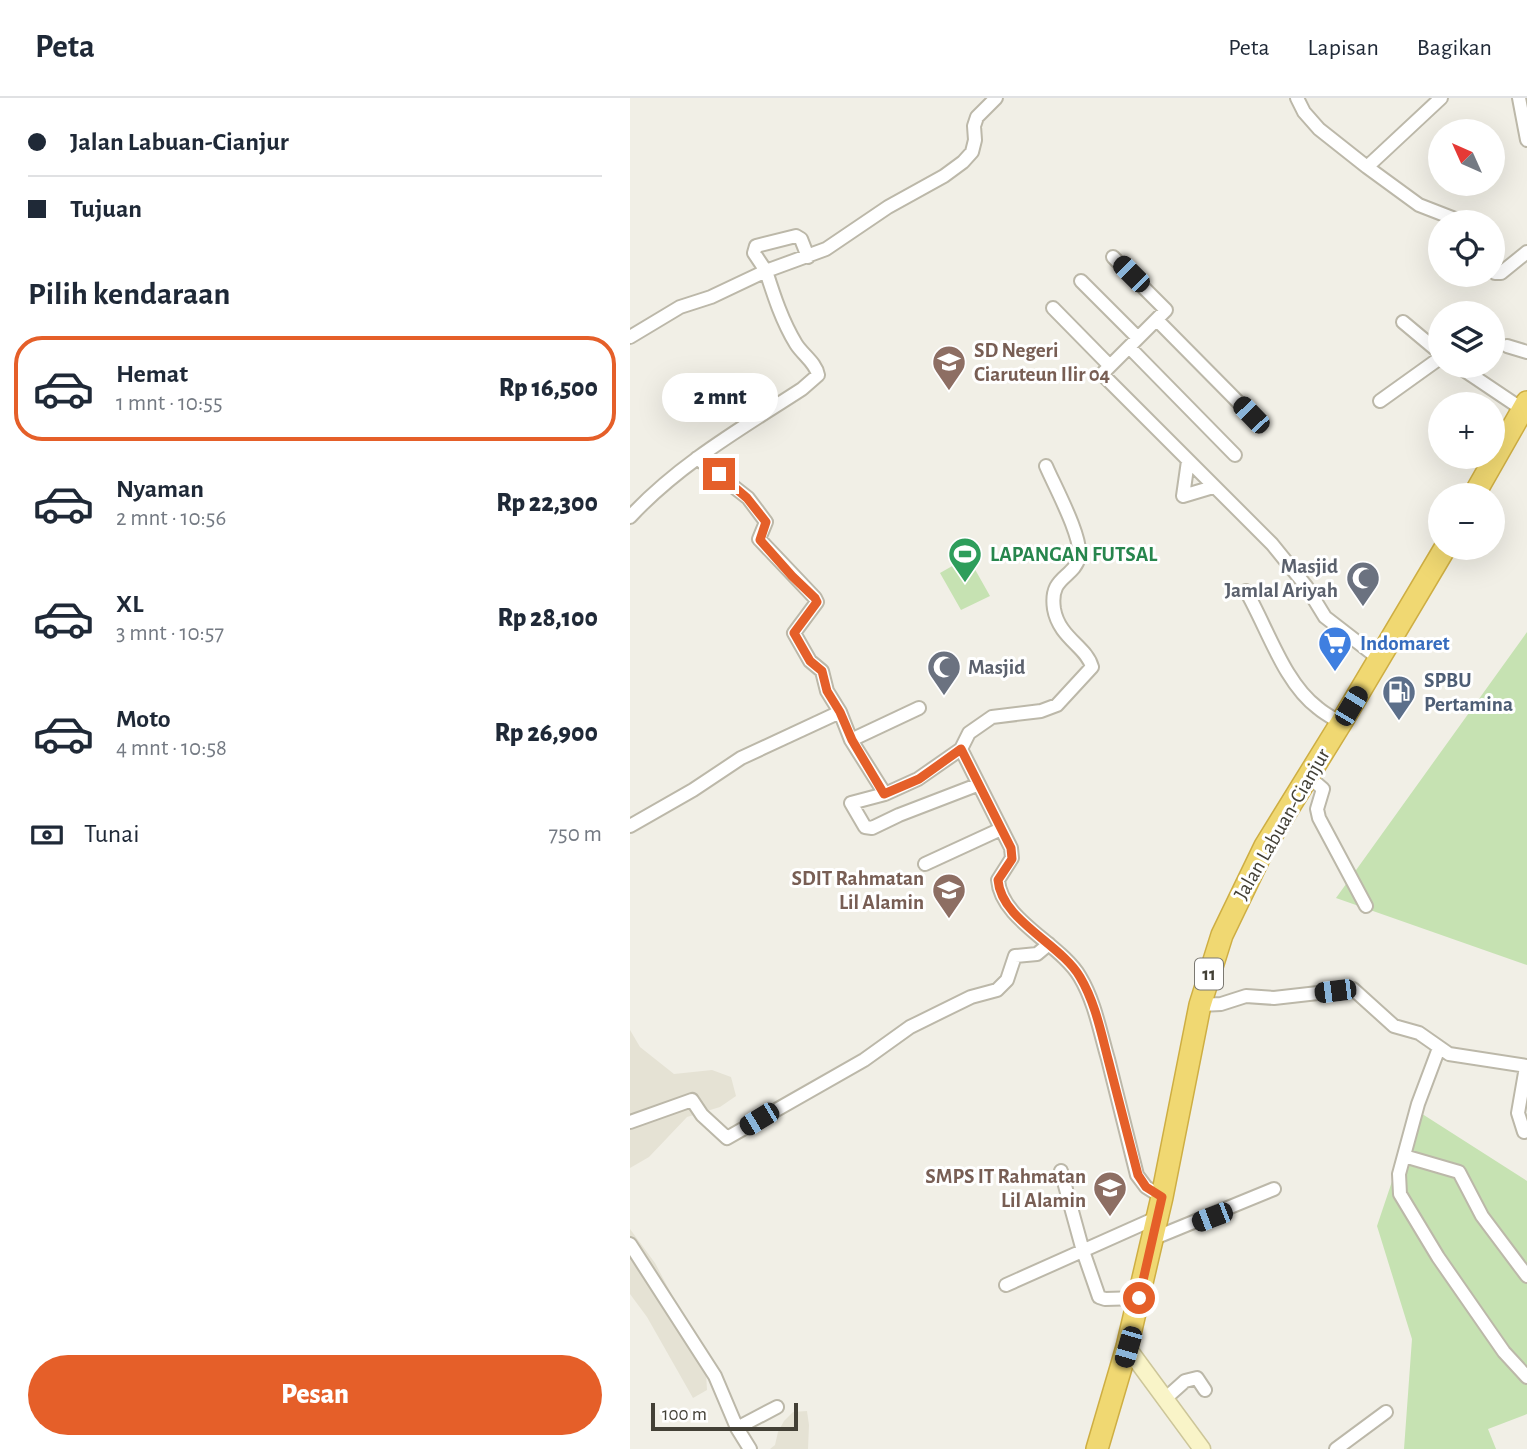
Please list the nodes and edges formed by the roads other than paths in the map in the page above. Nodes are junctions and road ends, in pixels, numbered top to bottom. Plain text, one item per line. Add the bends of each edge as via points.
1 (996, 98) edge
2 (1297, 98) edge
3 (1441, 98) edge
4 (1518, 98) edge
5 (1527, 141) edge
6 (1367, 167) junction
7 (1432, 210) edge
8 (1527, 253) edge
9 (808, 257) junction
10 (1113, 257) dead end
11 (1505, 270) edge
12 (765, 271) junction
13 (1081, 281) dead end
14 (1053, 308) dead end
15 (1157, 320) junction
16 (1403, 322) dead end
17 (630, 337) edge
18 (1133, 343) junction
19 (1428, 345) edge
20 (1507, 346) dead end
21 (1527, 352) edge
22 (1428, 365) edge
23 (1110, 366) junction
24 (1479, 378) edge
25 (1380, 401) dead end
26 (1525, 405) edge
27 (1251, 415) dead end
28 (1235, 455) dead end
29 (697, 458) junction
30 (1188, 461) junction
31 (1046, 466) dead end
32 (1481, 483) edge
33 (1213, 487) junction
34 (630, 517) edge
35 (1438, 560) edge
36 (1246, 591) dead end
37 (1378, 659) junction
38 (919, 708) dead end
39 (840, 712) junction
40 (1341, 723) junction
41 (852, 740) junction
42 (961, 749) junction
43 (1308, 776) junction
44 (978, 785) junction
45 (884, 794) junction
46 (630, 827) edge
47 (1001, 829) junction
48 (925, 864) dead end
49 (1366, 906) dead end
50 (1049, 944) junction
51 (1200, 1005) junction
52 (1439, 1048) junction
53 (1527, 1067) edge
54 (630, 1122) edge
55 (1524, 1132) dead end
56 (1404, 1156) junction
57 (1061, 1171) dead end
58 (1274, 1189) dead end
59 (1162, 1197) junction
60 (1154, 1229) junction
61 (630, 1244) edge
62 (1083, 1251) junction
63 (1527, 1276) edge
64 (1006, 1285) dead end
65 (1139, 1298) junction
66 (1128, 1347) junction
67 (1527, 1377) edge
68 (1205, 1390) dead end
69 (1166, 1398) junction
70 (777, 1407) dead end
71 (1386, 1412) dead end
72 (737, 1428) junction
73 (1100, 1447) edge
74 (750, 1449) edge
75 (1202, 1449) edge
76 (1336, 1449) edge

1 - 9 street via 977,117 972,152 963,162
2 - 6 street via 1319,129
3 - 6 street
4 - 5 street
6 - 7 street
8 - 11 street
9 - 12 street
9 - 12 street via 796,236 756,246 754,253
10 - 15 street via 1166,310
12 - 17 street via 680,307
12 - 29 street via 783,320 818,376
13 - 18 street
14 - 23 street
15 - 18 street
15 - 27 street
16 - 19 street
18 - 23 street
18 - 28 street
20 - 21 street
22 - 25 street
23 - 30 street via 1102,374
24 - 26 street
26 - 32 highway
29 - 34 street
29 - 39 street via 747,498 766,522 760,540 815,598 817,602 794,633 810,661 822,671
30 - 33 street
30 - 33 street via 1183,496
31 - 42 street via 1079,542 1077,562 1056,585 1054,608 1061,628 1090,658 1092,667 1057,705 992,717 970,733
33 - 37 street via 1272,544 1325,618
35 - 37 highway, Jalan Labuan-Cianjur / 11
36 - 40 street via 1295,682 1316,707
37 - 40 highway, Jalan Labuan-Cianjur / 11
38 - 41 street
39 - 41 street
39 - 46 street via 741,758
40 - 43 highway, Jalan Labuan-Cianjur / 11
41 - 45 street
42 - 44 street
42 - 45 street via 919,779
43 - 49 street via 1323,789 1319,818
43 - 51 highway, Jalan Labuan-Cianjur / 11 via 1241,891
44 - 45 street via 865,827 852,803
44 - 47 street
47 - 48 street
47 - 50 street via 1012,859 998,880 999,890 1022,920
50 - 54 street via 1037,954 1014,956 1007,980 998,990 971,997 911,1027 864,1060 727,1138 692,1100
50 - 59 street via 1073,967 1086,989 1138,1175
51 - 52 street via 1246,996 1274,998 1353,989 1394,1026 1419,1032
51 - 59 highway, Jalan Labuan-Cianjur / 11
52 - 53 street via 1461,1058
52 - 56 street
53 - 55 street via 1518,1114
56 - 63 street via 1460,1172 1482,1216
56 - 67 street via 1399,1182 1405,1204 1504,1352
57 - 62 street
58 - 60 street
59 - 60 highway, Jalan Labuan-Cianjur / 11
60 - 62 street
60 - 65 highway, Jalan Labuan-Cianjur / 11
61 - 72 street via 715,1376
62 - 64 street
62 - 65 street via 1100,1298
65 - 66 highway, Jalan Labuan-Cianjur / 11
66 - 69 street
66 - 73 highway, Jalan Labuan-Cianjur / 11
68 - 69 street via 1197,1378 1185,1381
69 - 75 street
70 - 72 street
71 - 76 street
72 - 74 street

